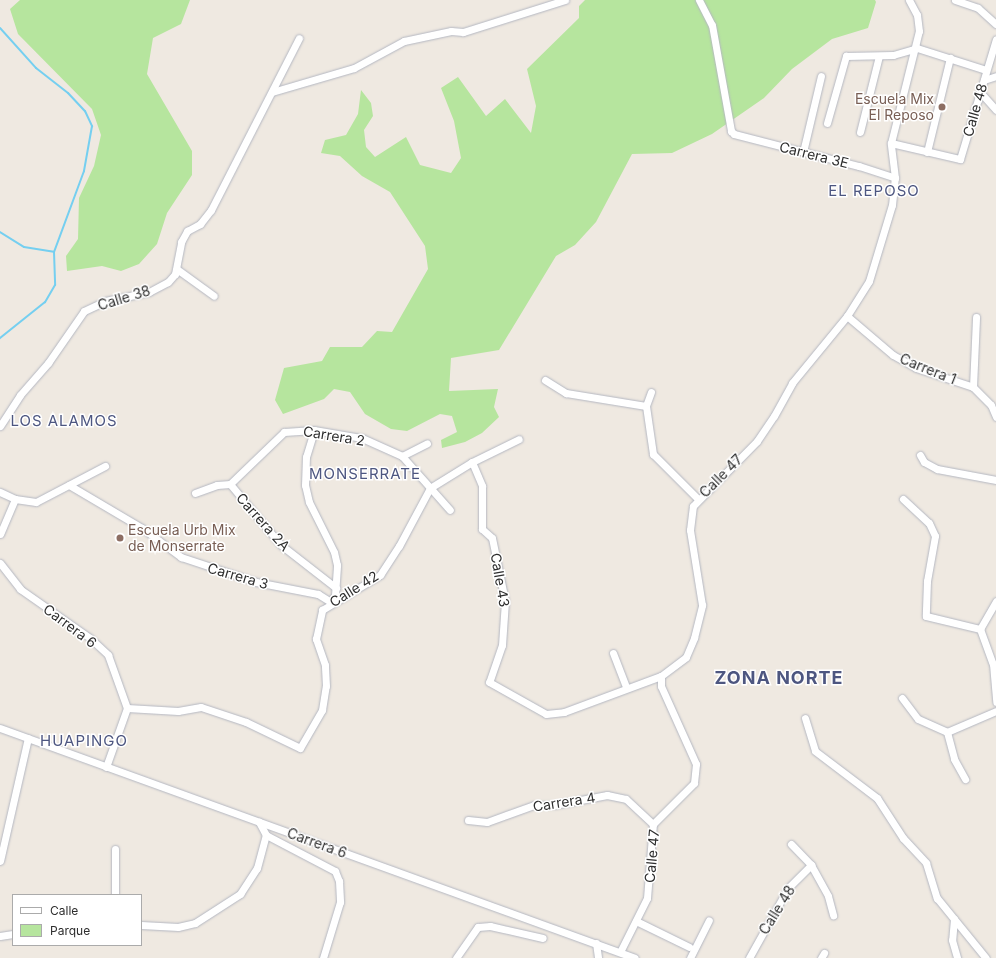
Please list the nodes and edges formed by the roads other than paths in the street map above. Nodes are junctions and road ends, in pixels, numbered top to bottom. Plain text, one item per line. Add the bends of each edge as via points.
1 (565, 0) edge
2 (699, 0) edge
3 (909, 0) edge
4 (955, 0) edge
5 (996, 24) edge
6 (299, 38) dead end
7 (996, 39) edge
8 (917, 48) junction
9 (879, 56) junction
10 (950, 58) junction
11 (986, 70) junction
12 (821, 76) dead end
13 (996, 76) edge
14 (984, 80) junction
15 (272, 92) junction
16 (980, 92) junction
17 (996, 110) edge
18 (827, 123) dead end
19 (860, 132) dead end
20 (891, 142) junction
21 (803, 152) junction
22 (927, 152) junction
23 (895, 178) junction
24 (178, 270) junction
25 (214, 296) dead end
26 (847, 316) junction
27 (976, 317) dead end
28 (545, 380) dead end
29 (973, 387) junction
30 (651, 392) dead end
31 (994, 403) edge
32 (646, 406) junction
33 (996, 417) edge
34 (0, 426) edge
35 (314, 430) junction
36 (519, 438) dead end
37 (427, 443) dead end
38 (920, 455) dead end
39 (402, 456) junction
40 (472, 462) junction
41 (105, 466) dead end
42 (996, 480) edge
43 (230, 484) junction
44 (69, 485) junction
45 (430, 488) junction
46 (0, 492) edge
47 (195, 494) dead end
48 (15, 499) junction
49 (698, 499) junction
50 (903, 499) dead end
51 (450, 510) dead end
52 (0, 534) edge
53 (0, 563) edge
54 (336, 588) junction
55 (996, 601) edge
56 (331, 602) junction
57 (980, 629) junction
58 (613, 654) dead end
59 (661, 676) junction
60 (626, 687) junction
61 (902, 698) dead end
62 (996, 702) edge
63 (127, 708) junction
64 (996, 711) edge
65 (804, 718) dead end
66 (0, 728) edge
67 (947, 732) junction
68 (28, 738) junction
69 (106, 767) junction
70 (965, 779) dead end
71 (468, 820) dead end
72 (260, 822) junction
73 (653, 824) junction
74 (266, 835) junction
75 (791, 844) dead end
76 (115, 849) dead end
77 (0, 861) edge
78 (811, 866) junction
79 (115, 894) edge
80 (833, 915) dead end
81 (954, 919) junction
82 (709, 920) dead end
83 (636, 921) junction
84 (142, 925) edge
85 (12, 934) edge
86 (0, 936) edge
87 (544, 938) dead end
88 (596, 943) junction
89 (690, 947) dead end
90 (620, 952) junction
91 (323, 958) edge
92 (456, 958) edge
93 (598, 958) edge
94 (635, 958) edge
95 (690, 958) edge
96 (749, 958) edge
97 (957, 958) edge
98 (986, 958) edge

1 - 15 street via 463,32 451,31 404,41 354,68
2 - 21 street, Carrera 3E via 712,25 731,131 734,134
3 - 8 street, Calle 47 via 919,24
4 - 5 street via 978,8
6 - 15 street
7 - 11 street, Calle 48
8 - 9 street
8 - 10 street
8 - 20 street, Calle 47 via 908,71
9 - 18 street via 846,56
9 - 19 street
10 - 11 street
10 - 22 street
11 - 14 street, Calle 48
12 - 21 street
13 - 14 street
14 - 16 street, Calle 48
15 - 24 street via 211,210 200,224 187,231 182,242
16 - 17 street
16 - 22 street, Calle 48 via 960,159
20 - 22 street
20 - 23 street, Calle 47
21 - 23 street, Carrera 3E
23 - 26 street, Calle 47 via 892,205 869,281
24 - 25 street
24 - 34 street, Calle 38 via 168,282 149,292 105,300 84,311 48,363 20,395
26 - 29 street, Carrera 1 via 893,356 916,368
26 - 49 street, Calle 47 via 792,383 774,416 756,441
27 - 29 street
28 - 32 street via 566,393
29 - 31 street, Carrera 1
30 - 32 street
31 - 33 street
32 - 49 street via 653,454
35 - 39 street, Carrera 2 via 362,438
35 - 43 street, Carrera 2 via 284,432
35 - 54 street via 306,457 305,485 309,502 334,552 337,565
36 - 40 street
37 - 39 street
38 - 42 street via 924,462 937,468
39 - 45 street, Carrera 2
40 - 45 street
40 - 60 street, Calle 43 via 482,486 482,529 492,538 505,601 502,645 489,682 546,714 564,712
41 - 44 street
43 - 47 street via 217,485
43 - 54 street, Carrera 2A via 281,545
44 - 48 street via 36,502
44 - 56 street, Carrera 3 via 142,528 181,557 249,581 318,594
45 - 51 street, Carrera 2
45 - 56 street, Calle 42 via 399,546 380,575
46 - 48 street
48 - 52 street
49 - 59 street, Calle 47 via 693,506 690,530 702,605 694,638 686,657
50 - 57 street via 929,523 935,536 927,581 926,616
53 - 63 street, Carrera 6 via 20,588 90,638 108,655
54 - 56 street
55 - 57 street
56 - 63 street, Calle 42 via 322,610 316,639 325,665 326,686 322,710 300,748 246,722 201,707 178,711
57 - 62 street via 993,664
58 - 60 street
59 - 60 street
59 - 73 street, Calle 47 via 662,693 696,764 694,783
61 - 67 street via 918,718
63 - 69 street
64 - 67 street
65 - 81 street via 815,751 877,798 903,838 926,863 937,898
66 - 68 street, Carrera 6
67 - 70 street via 954,760
68 - 69 street, Carrera 6
68 - 77 street
69 - 72 street, Carrera 6
71 - 73 street, Carrera 4 via 487,822 534,805 554,805 607,795 626,799
72 - 74 street
72 - 88 street, Carrera 6
73 - 83 street, Calle 47 via 649,889
74 - 84 street via 256,868 240,894 195,923 178,927
74 - 91 street via 335,871 339,881 340,902
75 - 78 street
76 - 79 street
78 - 80 street via 828,896
78 - 96 street, Calle 48 via 788,888
81 - 97 street via 952,940
81 - 98 street
82 - 95 street
83 - 89 street
83 - 90 street, Calle 47
85 - 86 street
87 - 92 street via 490,926 478,926
88 - 90 street, Carrera 6
88 - 93 street
90 - 94 street, Carrera 6

